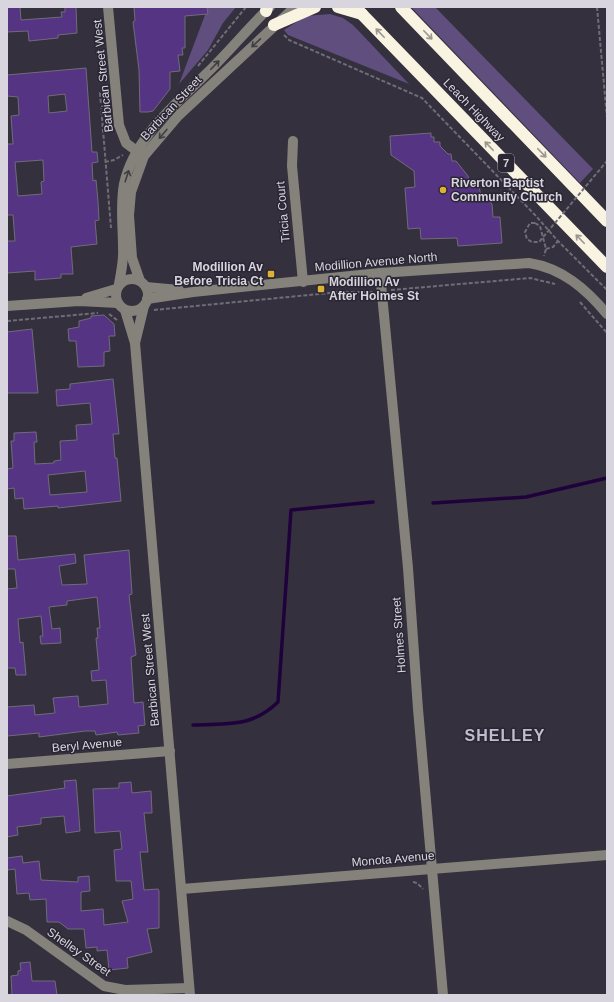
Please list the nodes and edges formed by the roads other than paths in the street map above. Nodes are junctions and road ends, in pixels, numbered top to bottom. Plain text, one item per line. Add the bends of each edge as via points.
1 (108, 7) edge
2 (295, 7) edge
3 (316, 7) edge
4 (338, 7) edge
5 (401, 7) edge
6 (268, 8) edge
7 (359, 11) edge
8 (274, 25) junction
9 (293, 141) dead end
10 (140, 154) junction
11 (607, 221) edge
12 (607, 267) edge
13 (380, 273) junction
14 (303, 282) junction
15 (143, 284) junction
16 (118, 287) junction
17 (193, 292) junction
18 (79, 301) junction
19 (146, 302) junction
20 (7, 306) edge
21 (122, 306) junction
22 (607, 314) edge
23 (135, 343) junction
24 (170, 751) junction
25 (7, 764) edge
26 (607, 855) edge
27 (432, 869) junction
28 (182, 889) junction
29 (7, 921) edge
30 (190, 992) edge
31 (443, 995) edge

1 - 10 street, Barbican Street West via 119,125 126,143
2 - 8 street, Barbican Street
3 - 8 highway
4 - 7 highway
5 -> 11 highway, Leach Highway
10 -> 6 street, Barbican Street via 181,97 207,74
12 -> 7 highway, Leach Highway / 7
8 -> 10 street, Barbican Street
9 - 14 street, Tricia Court via 292,166
10 - 15 street, Barbican Street via 131,192 129,215 132,258
16 -> 10 street, Barbican Street via 123,262 124,183
13 - 14 street, Modillion Avenue North
13 - 22 street, Modillion Avenue North via 508,263 542,265 560,272 576,283
13 - 27 street, Holmes Street via 408,568
14 - 17 street, Modillion Avenue North
15 - 16 street via 131,278
15 - 17 street, Modillion Avenue North
15 - 19 street, Barbican Street West
16 - 18 street
16 - 21 street, Barbican Street West via 116,294
17 - 19 street, Modillion Avenue North
18 - 20 street
18 - 21 street
19 - 21 street via 135,310
19 - 23 street, Barbican Street West
21 - 23 street, Barbican Street West
23 - 24 street, Barbican Street West
24 - 25 street, Beryl Avenue
24 - 28 street, Barbican Street West
26 - 27 street, Monota Avenue
27 - 28 street, Monota Avenue
27 - 31 street, Holmes Street
28 - 30 street, Barbican Street West
29 - 30 street, Shelley Street via 26,930 104,986 125,990

